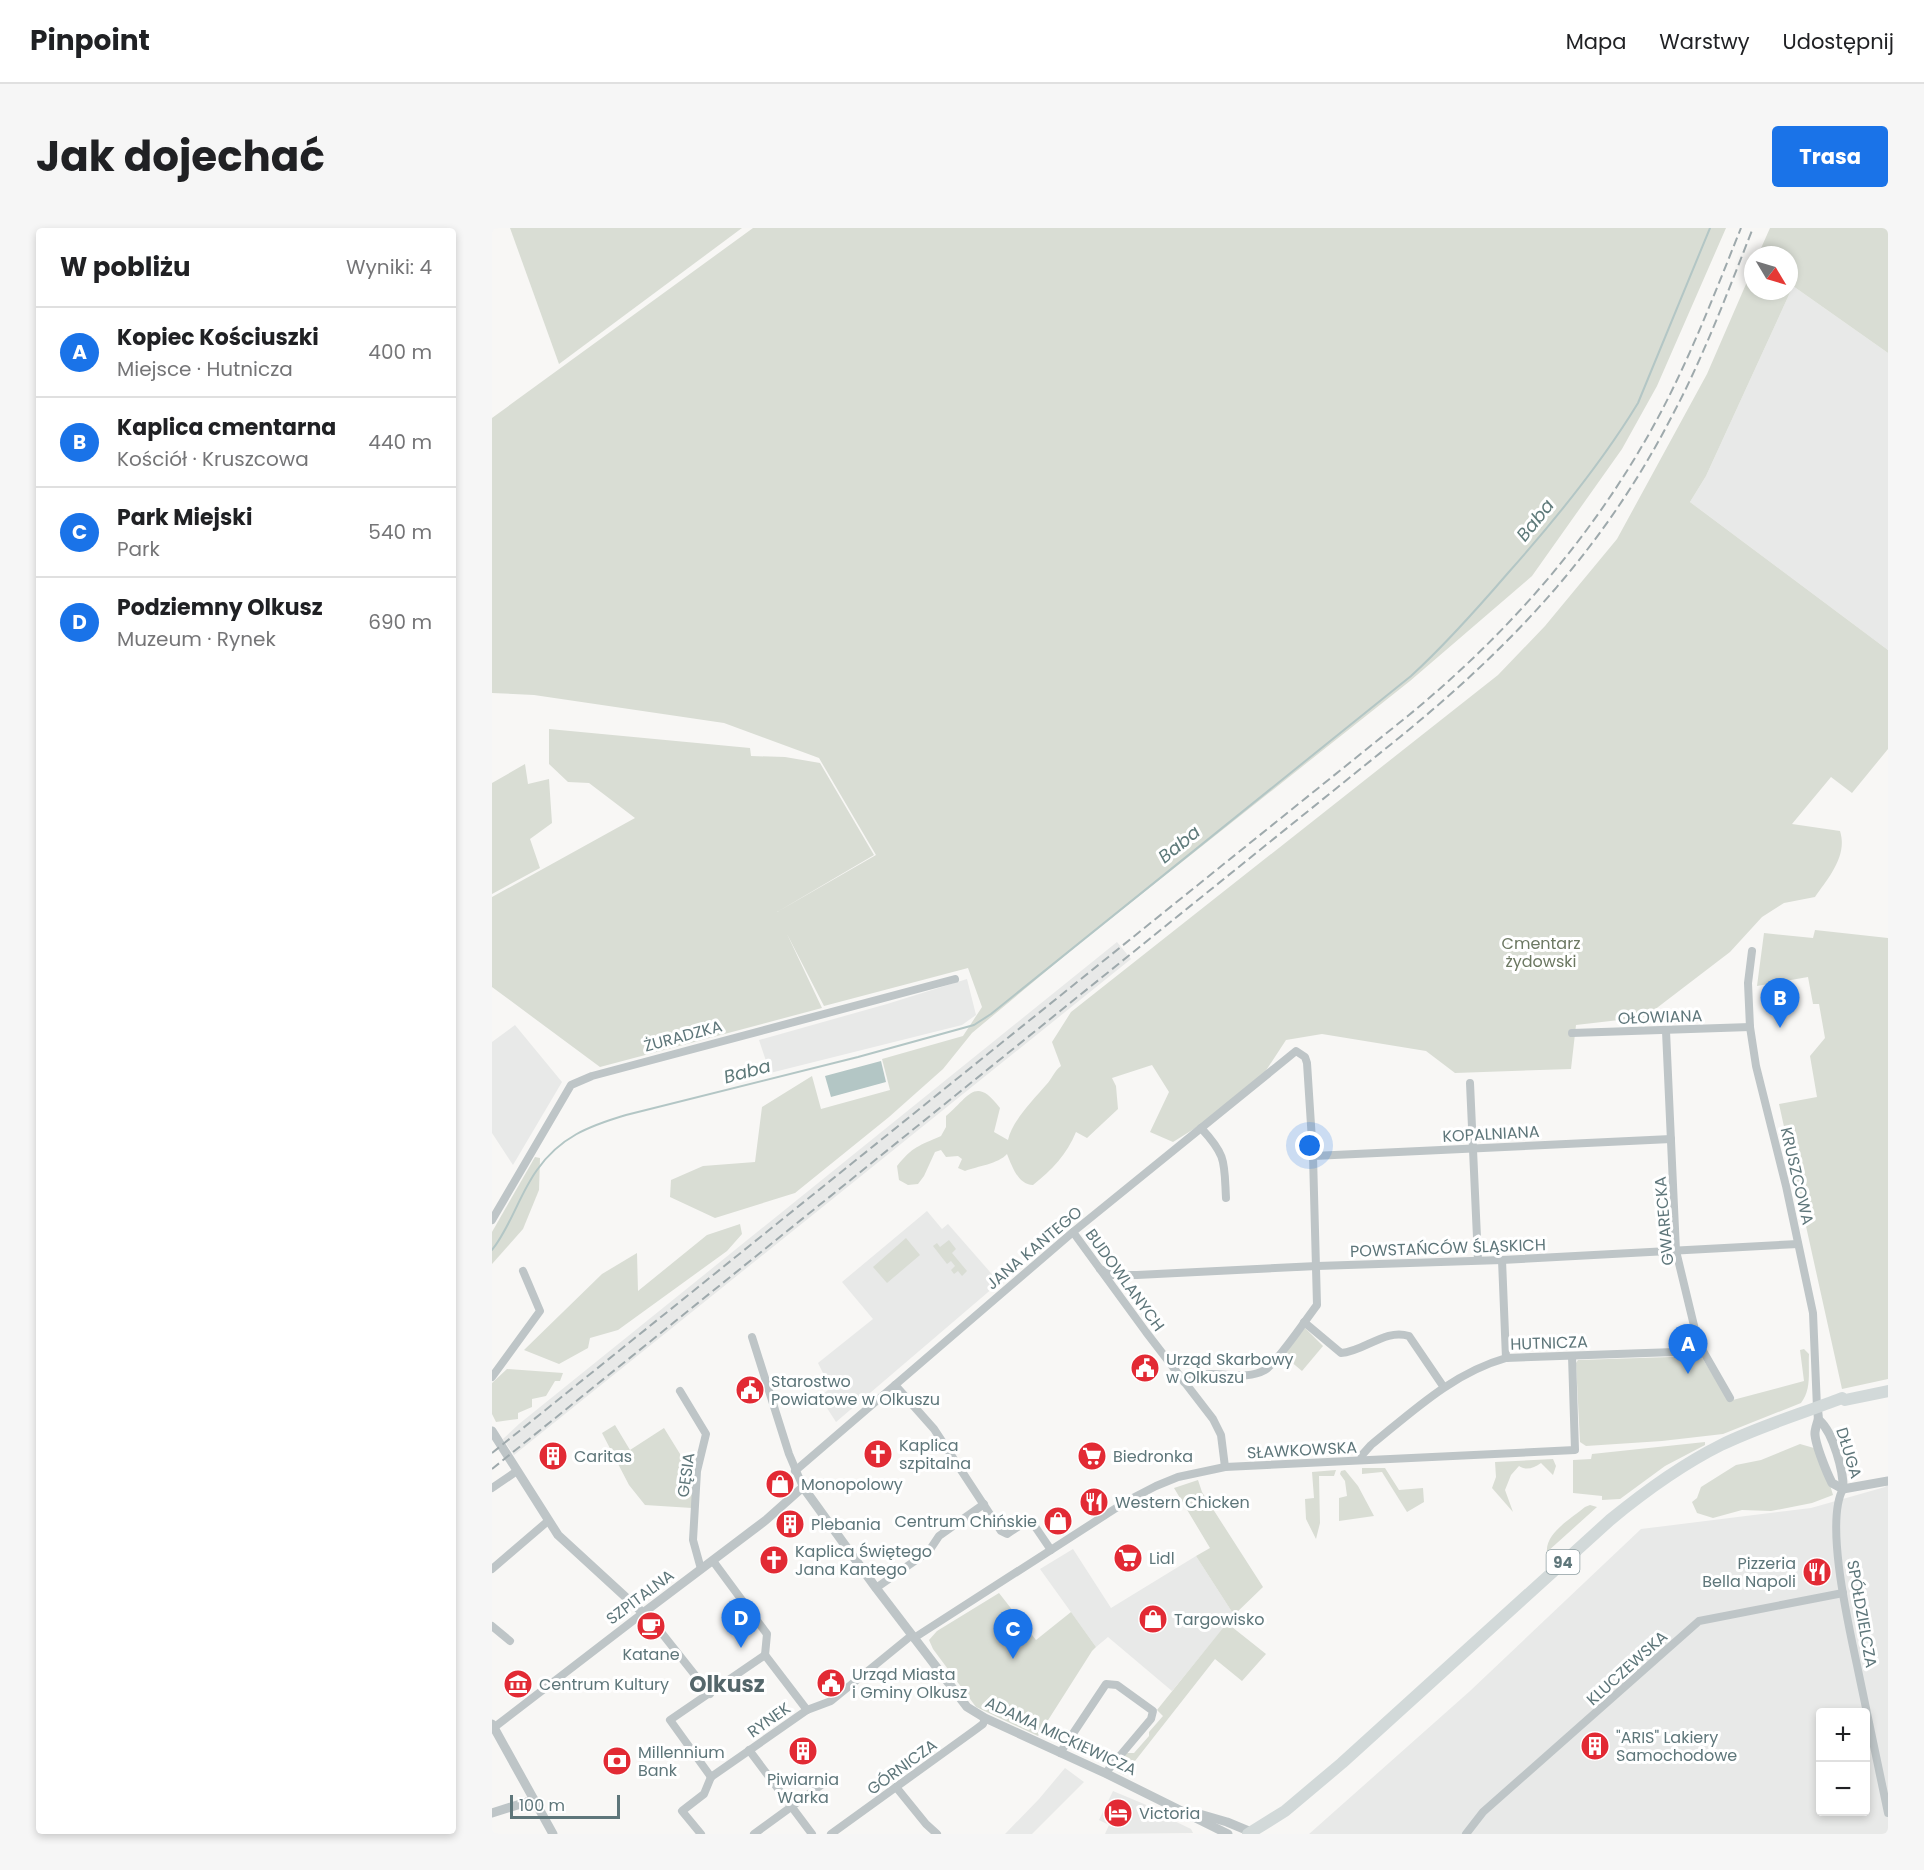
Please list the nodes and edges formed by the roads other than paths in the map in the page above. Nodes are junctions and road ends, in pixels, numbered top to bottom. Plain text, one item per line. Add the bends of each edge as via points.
1 (1752, 951) dead end
2 (955, 979) dead end
3 (1750, 1027) junction
4 (1666, 1031) junction
5 (1572, 1033) dead end
6 (1470, 1083) dead end
7 (1201, 1128) junction
8 (1671, 1139) junction
9 (1474, 1148) junction
10 (1312, 1156) junction
11 (1226, 1198) dead end
12 (492, 1220) edge
13 (1073, 1232) junction
14 (1798, 1244) junction
15 (1676, 1251) junction
16 (1478, 1260) junction
17 (1502, 1260) junction
18 (1317, 1266) junction
19 (1100, 1269) junction
20 (523, 1271) dead end
21 (1304, 1322) junction
22 (752, 1337) dead end
23 (1703, 1352) junction
24 (1572, 1356) junction
25 (1506, 1358) junction
26 (492, 1377) edge
27 (1184, 1382) junction
28 (895, 1385) junction
29 (1443, 1386) junction
30 (1888, 1390) edge
31 (681, 1391) dead end
32 (1730, 1398) dead end
33 (1817, 1408) junction
34 (1820, 1421) junction
35 (492, 1431) edge
36 (1361, 1460) junction
37 (1225, 1467) junction
38 (517, 1471) junction
39 (795, 1471) junction
40 (1888, 1481) edge
41 (803, 1486) junction
42 (492, 1488) edge
43 (1843, 1490) junction
44 (984, 1504) junction
45 (548, 1521) junction
46 (1051, 1550) junction
47 (713, 1561) junction
48 (492, 1569) edge
49 (701, 1569) junction
50 (876, 1588) junction
51 (1843, 1593) junction
52 (644, 1612) junction
53 (492, 1626) edge
54 (913, 1636) junction
55 (510, 1641) dead end
56 (765, 1655) junction
57 (710, 1694) junction
58 (807, 1710) junction
59 (985, 1718) junction
60 (493, 1727) edge
61 (749, 1750) junction
62 (1060, 1753) junction
63 (1107, 1774) junction
64 (711, 1777) junction
65 (824, 1783) dead end
66 (896, 1787) junction
67 (533, 1800) junction
68 (791, 1806) junction
69 (1176, 1807) junction
70 (492, 1813) edge
71 (1888, 1813) edge
72 (553, 1834) edge
73 (701, 1834) edge
74 (754, 1834) edge
75 (812, 1834) edge
76 (831, 1834) edge
77 (937, 1834) edge
78 (1228, 1834) edge
79 (1251, 1834) edge
80 (1466, 1834) edge

1 - 3 street, KRUSZCOWA via 1748,983
2 - 12 street, ŻURADZKA via 603,1073 572,1085
3 - 4 street, OŁOWIANA
3 - 14 street, KRUSZCOWA
4 - 5 street, OŁOWIANA
4 - 8 street, GWARECKA
6 - 9 street
7 - 10 street, JANA KANTEGO via 1296,1052 1307,1063
7 - 11 street via 1215,1142 1223,1158
7 - 13 street, JANA KANTEGO
8 - 9 street, KOPALNIANA
8 - 15 street, GWARECKA
9 - 10 street, KOPALNIANA
9 - 16 street
10 - 18 street
13 - 19 street, BUDOWLANYCH
13 - 28 street, JANA KANTEGO
14 - 15 street, POWSTAŃCÓW ŚLĄSKICH
14 - 33 street, KRUSZCOWA via 1813,1313
15 - 17 street, POWSTAŃCÓW ŚLĄSKICH
15 - 23 street, GWARECKA
16 - 17 street, POWSTAŃCÓW ŚLĄSKICH
16 - 18 street, POWSTAŃCÓW ŚLĄSKICH
17 - 25 street
18 - 19 street, POWSTAŃCÓW ŚLĄSKICH via 1122,1275
18 - 21 street via 1317,1305
19 - 27 street, BUDOWLANYCH
20 - 26 street via 540,1311
21 - 27 street via 1266,1370 1250,1374 1197,1374
21 - 29 street via 1341,1353 1392,1335 1409,1336
22 - 39 street, ADAMA MICKIEWICZA
23 - 24 street, HUTNICZA
23 - 32 street, GWARECKA
24 - 25 street, HUTNICZA
24 - 36 street, SŁAWKOWSKA via 1575,1450
25 - 29 street, HUTNICZA via 1489,1362
27 - 37 street, BUDOWLANYCH via 1217,1426
28 - 39 street, JANA KANTEGO
28 - 44 street via 934,1429
29 - 36 street, HUTNICZA via 1371,1445
30 - 33 main road, 94 via 1842,1398
31 - 49 street, GĘSIA via 706,1434 697,1471 693,1540
33 - 34 street
33 - 79 main road, 94 via 1719,1446 1646,1491 1342,1763
34 - 43 street, DŁUGA via 1827,1428 1844,1476
34 - 43 street via 1815,1433 1820,1452 1832,1484
35 - 38 street
36 - 37 street, SŁAWKOWSKA
37 - 46 street, SŁAWKOWSKA via 1156,1486
38 - 42 street
38 - 45 street
39 - 41 street, ADAMA MICKIEWICZA
40 - 43 street, DŁUGA
41 - 47 street, SZPITALNA
41 - 50 street, ADAMA MICKIEWICZA
43 - 51 street, SPÓŁDZIELCZA via 1838,1507
44 - 46 street via 1001,1532 1007,1534 1030,1523
44 - 50 street via 939,1536 929,1551
45 - 48 street
45 - 52 street via 564,1542
46 - 54 street, SŁAWKOWSKA
47 - 49 street, SZPITALNA
47 - 56 street via 767,1634
49 - 52 street, SZPITALNA
50 - 54 street, ADAMA MICKIEWICZA
51 - 71 street, SPÓŁDZIELCZA
51 - 80 street, KLUCZEWSKA via 1699,1621 1483,1812
52 - 57 street
52 - 60 street, SZPITALNA
53 - 55 street
54 - 58 street, SŁAWKOWSKA via 831,1701
54 - 59 street, ADAMA MICKIEWICZA via 961,1701
56 - 57 street
56 - 58 street, RYNEK
57 - 64 street via 670,1720
58 - 61 street, RYNEK
59 - 62 street, ADAMA MICKIEWICZA
59 - 66 street, GÓRNICZA via 983,1724
60 - 67 street
61 - 64 street, RYNEK
61 - 68 street
62 - 63 street, ADAMA MICKIEWICZA
62 - 63 street via 1106,1684 1117,1686 1153,1711 1151,1719
63 - 69 street, ADAMA MICKIEWICZA
64 - 73 street via 705,1794 682,1811
65 - 68 street
66 - 76 street, GÓRNICZA
66 - 77 street
67 - 70 street
67 - 72 street
68 - 74 street
68 - 75 street
69 - 78 street, ADAMA MICKIEWICZA
69 - 79 street, ADAMA MICKIEWICZA via 1227,1822

